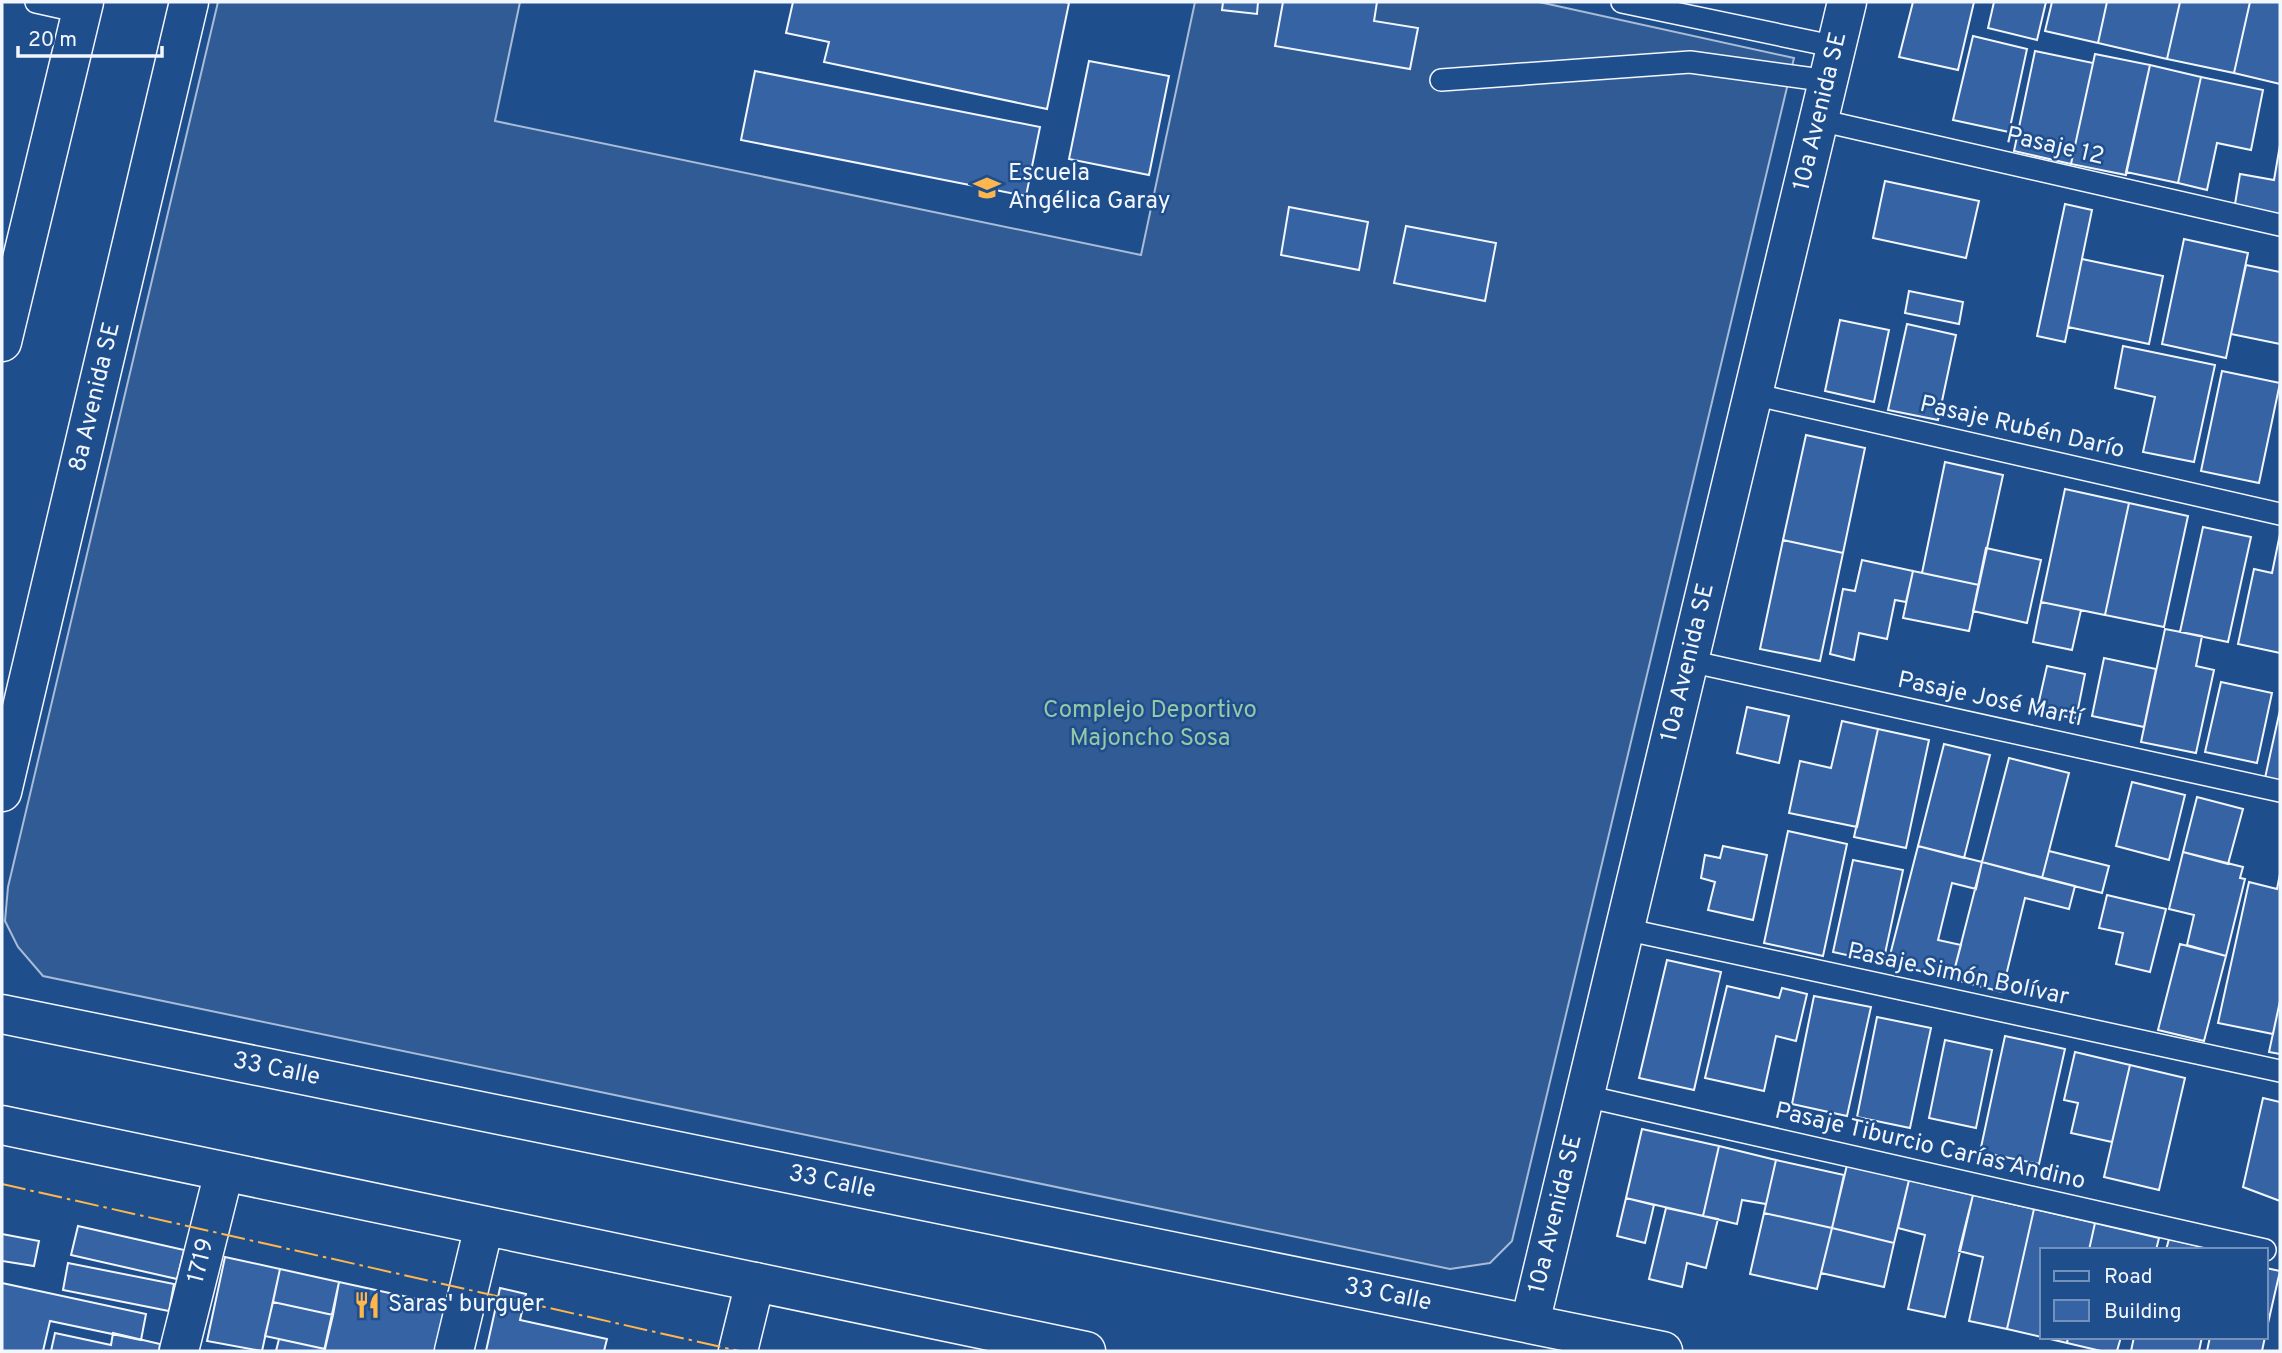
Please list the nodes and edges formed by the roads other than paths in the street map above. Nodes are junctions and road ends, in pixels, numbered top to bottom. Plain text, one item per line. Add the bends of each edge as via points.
1 (36, 2) edge
2 (189, 2) edge
3 (1622, 2) edge
4 (1847, 2) edge
5 (83, 7) edge
6 (1833, 64) junction
7 (1441, 80) dead end
8 (1819, 120) junction
9 (2280, 225) edge
10 (10, 273) edge
11 (2, 342) edge
12 (1753, 394) junction
13 (2280, 514) edge
14 (1689, 661) junction
15 (2280, 791) edge
16 (2, 792) edge
17 (1624, 929) junction
18 (2, 1014) edge
19 (2280, 1071) edge
20 (1585, 1096) junction
21 (2, 1125) edge
22 (224, 1172) junction
23 (484, 1226) junction
24 (2256, 1248) edge
25 (755, 1282) junction
26 (1530, 1323) junction
27 (1017, 1344) edge
28 (179, 1351) edge
29 (454, 1351) edge
30 (738, 1351) edge
31 (1086, 1351) edge
32 (1663, 1351) edge

1 - 5 lane
2 - 16 street, 8a Avenida SE
3 - 6 lane
4 - 6 street, 10a Avenida SE
5 - 10 street
6 - 7 lane via 1690,62
6 - 8 street, 10a Avenida SE
8 - 9 lane, Pasaje 12
8 - 12 street, 10a Avenida SE
10 - 11 street
12 - 13 lane, Pasaje Rubén Darío
12 - 14 street, 10a Avenida SE
14 - 15 lane, Pasaje José Martí
14 - 17 street, 10a Avenida SE
17 - 19 lane, Pasaje Simón Bolívar
17 - 20 street, 10a Avenida SE
18 - 26 street, 33 Calle
20 - 24 lane, Pasaje Tiburcio Carías Andino
20 - 26 street, 10a Avenida SE
21 - 22 street
22 - 23 street
22 - 28 street, 1719
23 - 25 street
23 - 29 street
25 - 27 street
25 - 30 street
26 - 32 street, 33 Calle
27 - 31 street

